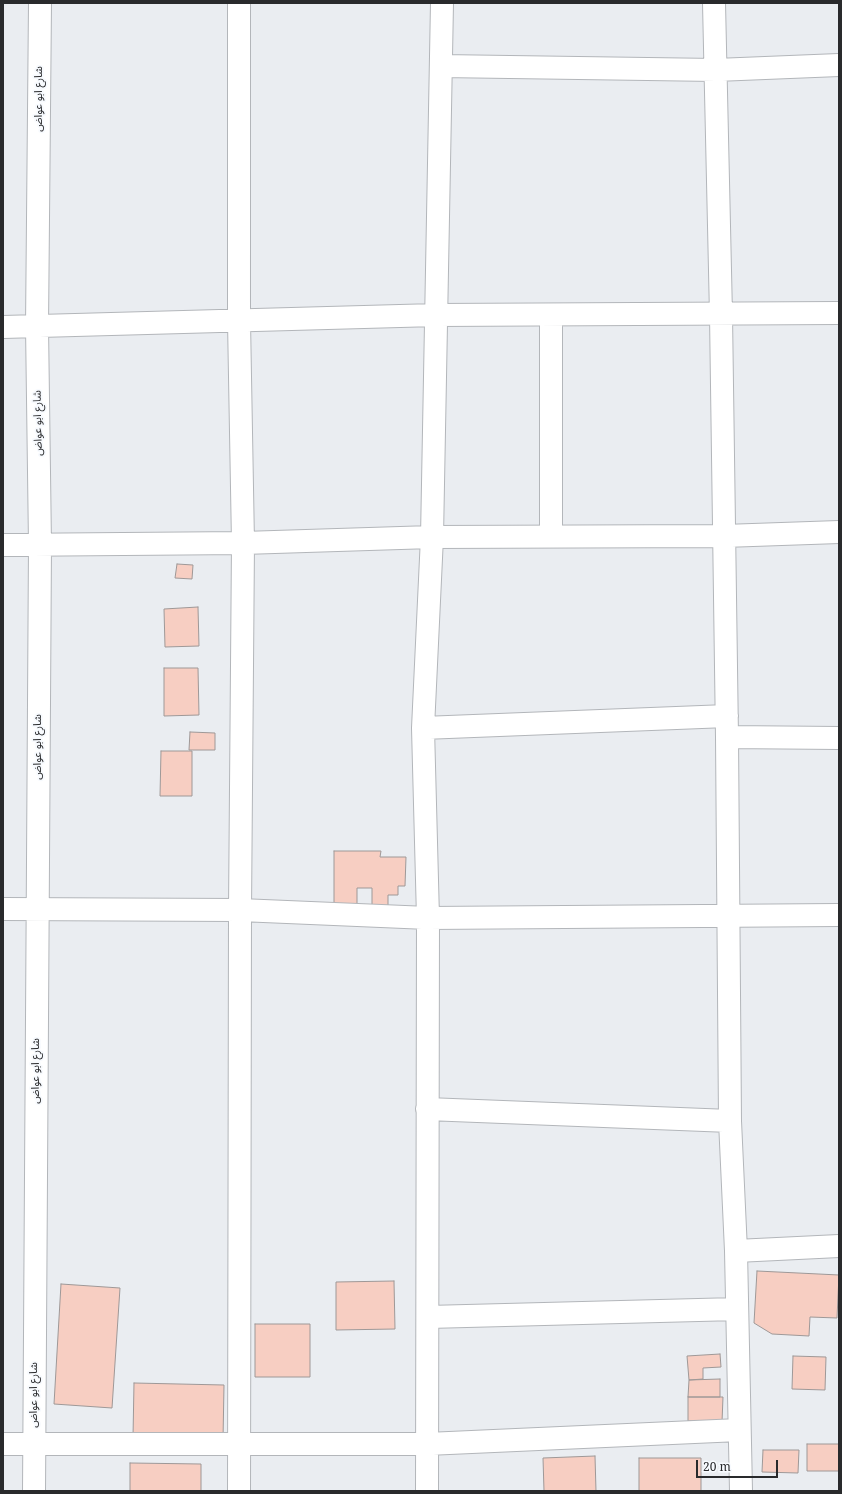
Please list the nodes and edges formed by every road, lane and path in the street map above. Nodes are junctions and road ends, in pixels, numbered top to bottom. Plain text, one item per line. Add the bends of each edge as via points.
1 (40, 3) edge
2 (239, 3) edge
3 (442, 3) edge
4 (714, 3) edge
5 (839, 65) edge
6 (441, 66) junction
7 (716, 70) junction
8 (839, 313) edge
9 (436, 315) junction
10 (551, 315) junction
11 (721, 315) junction
12 (239, 321) junction
13 (37, 326) junction
14 (3, 327) edge
15 (839, 532) edge
16 (552, 536) junction
17 (724, 536) junction
18 (432, 537) junction
19 (243, 543) junction
20 (3, 545) edge
21 (40, 545) junction
22 (727, 726) junction
23 (423, 728) junction
24 (839, 738) edge
25 (3, 910) edge
26 (37, 910) junction
27 (240, 910) junction
28 (839, 915) edge
29 (729, 917) junction
30 (428, 918) junction
31 (427, 1109) junction
32 (730, 1121) junction
33 (839, 1246) edge
34 (736, 1251) junction
35 (737, 1309) junction
36 (428, 1317) junction
37 (739, 1430) junction
38 (3, 1444) edge
39 (34, 1444) junction
40 (240, 1444) junction
41 (427, 1444) junction
42 (34, 1491) edge
43 (239, 1491) edge
44 (427, 1491) edge
45 (742, 1491) edge

1 - 13 street, شارع ابو عواض
2 - 12 street
3 - 6 street
4 - 7 street
5 - 7 street
6 - 7 street
6 - 9 street
7 - 11 street
8 - 11 street
9 - 10 street
9 - 12 street
9 - 18 street
10 - 11 street
10 - 16 street
11 - 17 street
12 - 13 street
12 - 19 street
13 - 14 street
13 - 21 street, شارع ابو عواض
15 - 17 street
16 - 17 street
16 - 18 street
17 - 22 street
18 - 19 street
18 - 23 street
19 - 21 street
19 - 27 street
20 - 21 street
21 - 26 street, شارع ابو عواض
22 - 23 street
22 - 24 street
22 - 29 street
23 - 30 street
25 - 26 street
26 - 27 street
26 - 39 street, شارع ابو عواض
27 - 30 street
27 - 40 street
28 - 29 street
29 - 30 street
29 - 32 street
30 - 31 street
31 - 32 street
31 - 36 street
32 - 34 street
33 - 34 street
34 - 35 street
35 - 36 street
35 - 37 street
36 - 41 street
37 - 41 street
37 - 45 street
38 - 39 street
39 - 40 street
39 - 42 street, شارع ابو عواض
40 - 41 street
40 - 43 street
41 - 44 street

